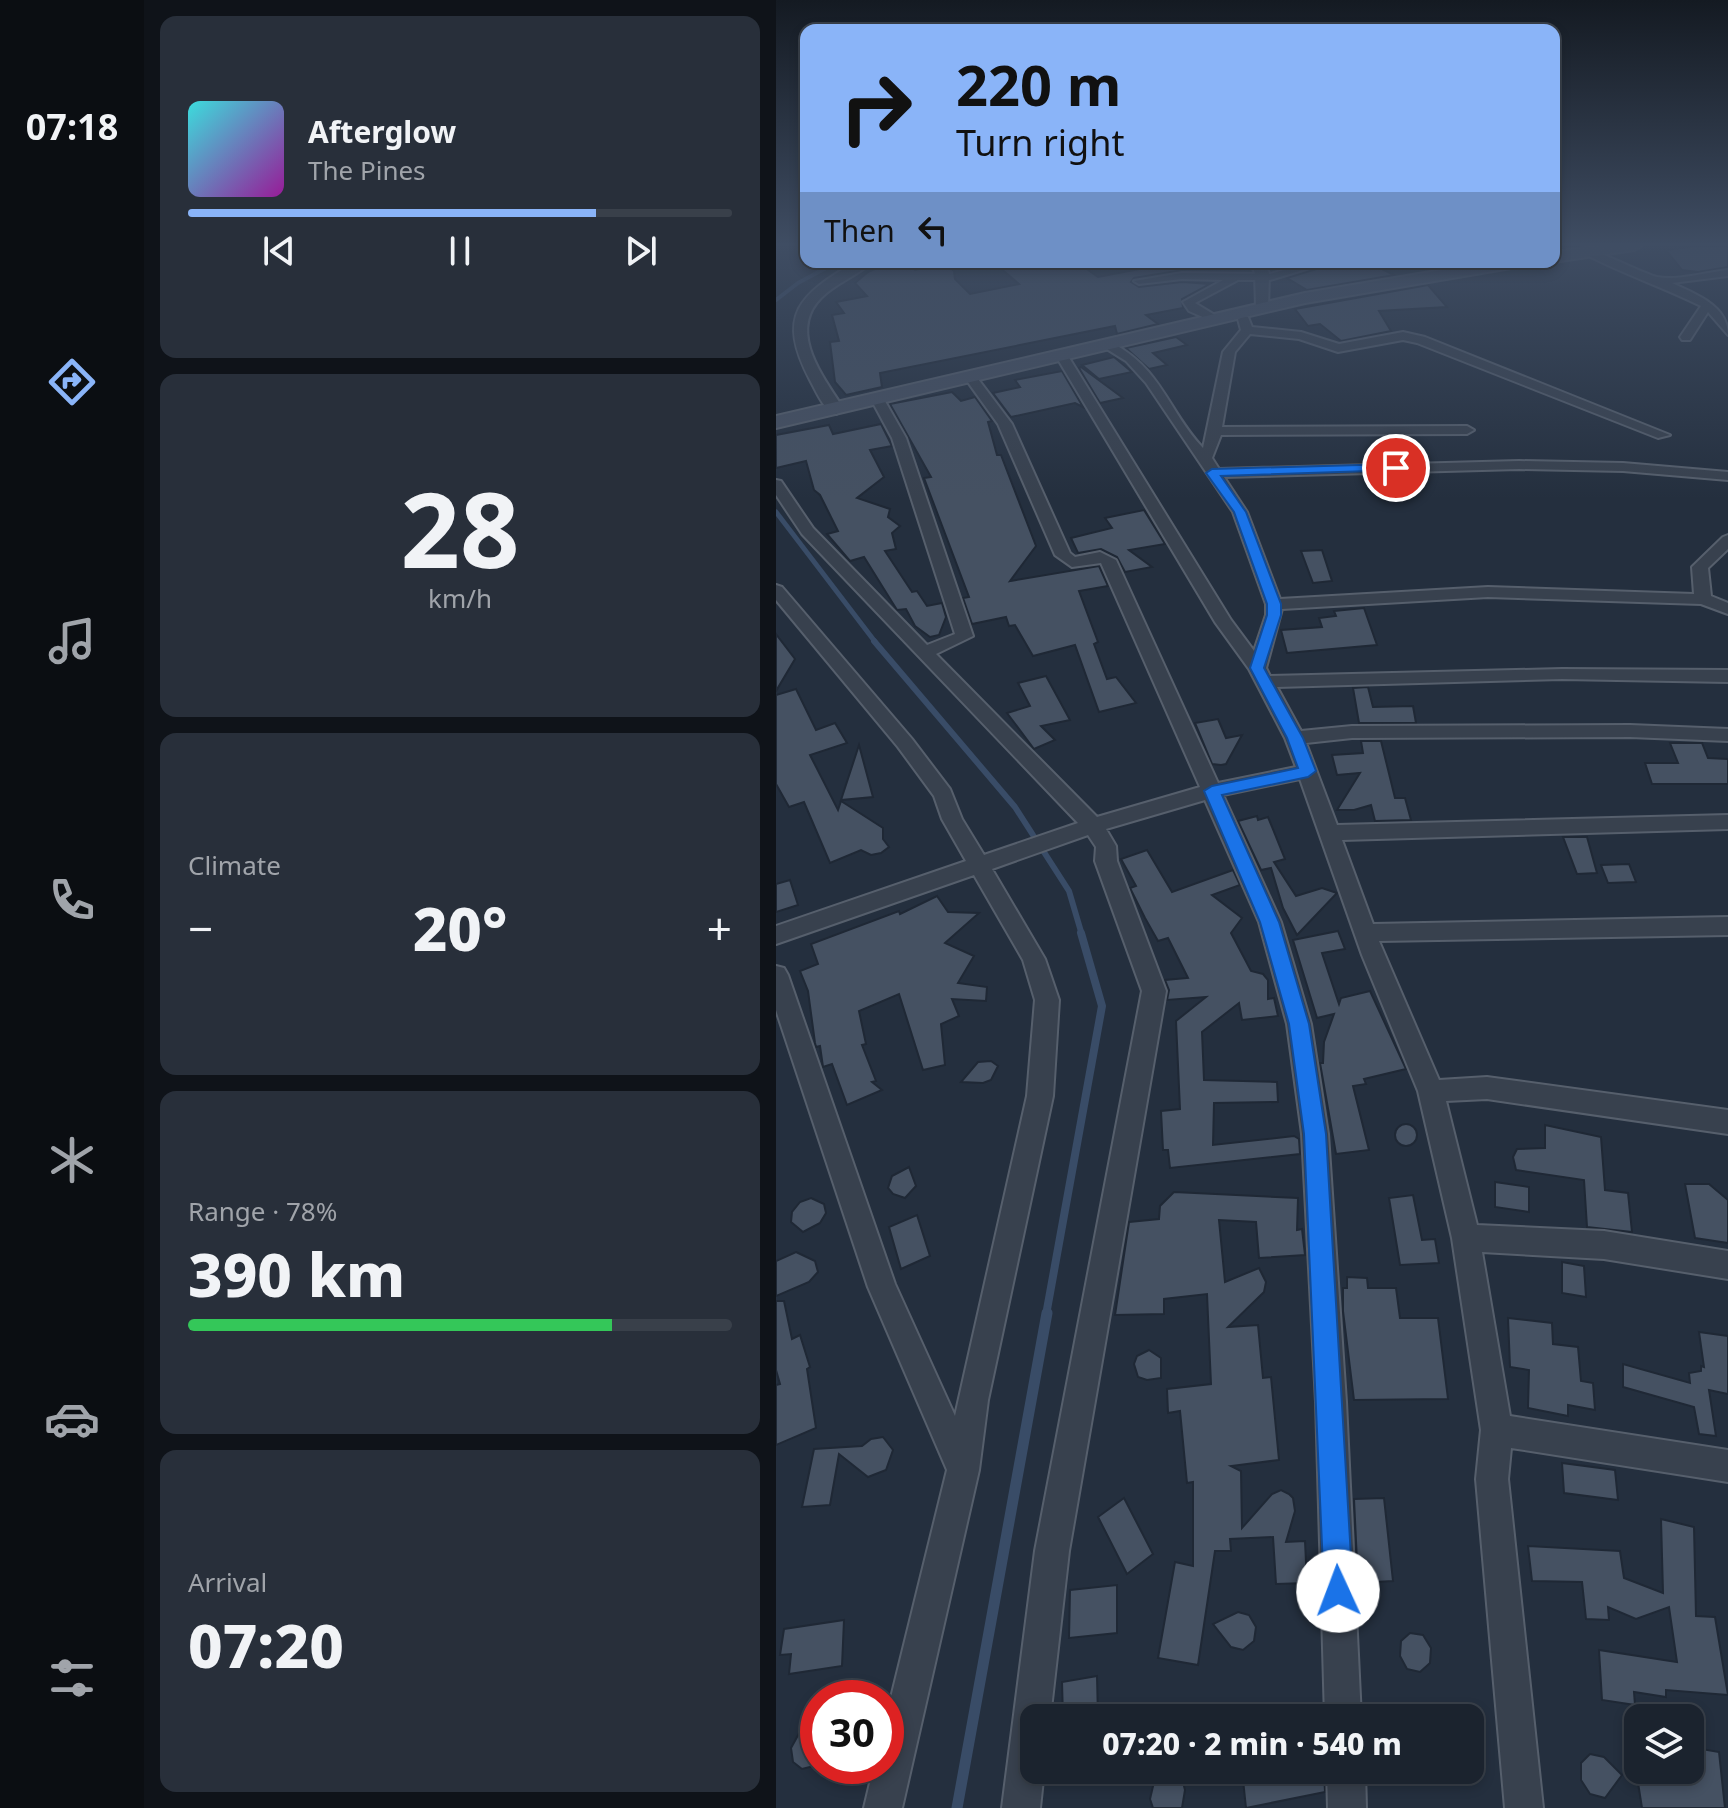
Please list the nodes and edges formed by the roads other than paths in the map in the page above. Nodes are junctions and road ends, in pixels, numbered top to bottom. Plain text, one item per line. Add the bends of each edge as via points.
1 (799, 330) edge
2 (1169, 330) edge
3 (1247, 330) edge
4 (1250, 330) edge
5 (1690, 330) edge
6 (1686, 337) dead end
7 (1108, 346) junction
8 (1062, 356) junction
9 (971, 378) junction
10 (877, 399) junction
11 (836, 409) junction
12 (776, 422) edge
13 (1467, 430) dead end
14 (1214, 431) junction
15 (1663, 435) dead end
16 (1205, 458) junction
17 (1212, 473) junction
18 (1728, 476) edge
19 (776, 484) edge
20 (1728, 540) edge
21 (776, 590) edge
22 (1703, 599) junction
23 (1274, 604) junction
24 (1728, 609) edge
25 (923, 653) junction
26 (1261, 675) junction
27 (1728, 676) edge
28 (1728, 735) edge
29 (1295, 738) junction
30 (1308, 771) junction
31 (1212, 791) junction
32 (1728, 822) edge
33 (1092, 825) junction
34 (1331, 833) junction
35 (978, 866) junction
36 (1728, 926) edge
37 (1366, 933) junction
38 (776, 935) edge
39 (776, 975) edge
40 (1431, 1091) junction
41 (1727, 1120) edge
42 (1466, 1238) junction
43 (1728, 1265) edge
44 (1497, 1430) junction
45 (1728, 1466) edge
46 (963, 1470) junction
47 (1342, 1704) edge
48 (1346, 1784) edge
49 (883, 1808) edge
50 (1021, 1808) edge
51 (1347, 1808) edge
52 (1524, 1808) edge

1 - 11 street via 800,349
2 - 7 main road
3 - 14 street via 1229,352
4 - 15 street via 1301,336 1338,348 1403,336 1421,340
5 - 6 street
7 - 8 main road
7 - 16 street via 1131,359 1152,383 1188,443
8 - 9 main road
8 - 26 street via 1223,622
9 - 10 main road
9 - 31 street via 1005,424 1063,555 1072,562 1108,560
10 - 11 main road
10 - 25 street via 899,438 964,636
11 - 12 main road
13 - 14 street
14 - 16 street
16 - 17 street
17 - 18 street via 1519,465
17 - 23 street via 1240,512
19 - 25 street via 807,531
20 - 22 street via 1700,567
21 - 35 street via 943,794
22 - 23 street via 1488,592
22 - 24 street
23 - 26 street
25 - 33 street
26 - 27 street
26 - 29 street
28 - 29 street via 1352,732
29 - 30 street
30 - 31 street
30 - 34 street
31 - 33 street
31 - 47 street via 1270,922 1299,1024 1315,1134
32 - 34 street
33 - 35 street
33 - 50 street via 1106,846 1106,861 1154,991 1052,1551
34 - 37 street
35 - 38 street
35 - 46 street via 1034,959 1047,1000 1040,1096 973,1400
36 - 37 street
37 - 40 street
39 - 46 street via 882,1287
40 - 41 street via 1487,1088
40 - 42 street
42 - 43 street via 1604,1245
42 - 44 street
44 - 45 street
44 - 52 street via 1492,1479
46 - 49 street
48 - 51 street

